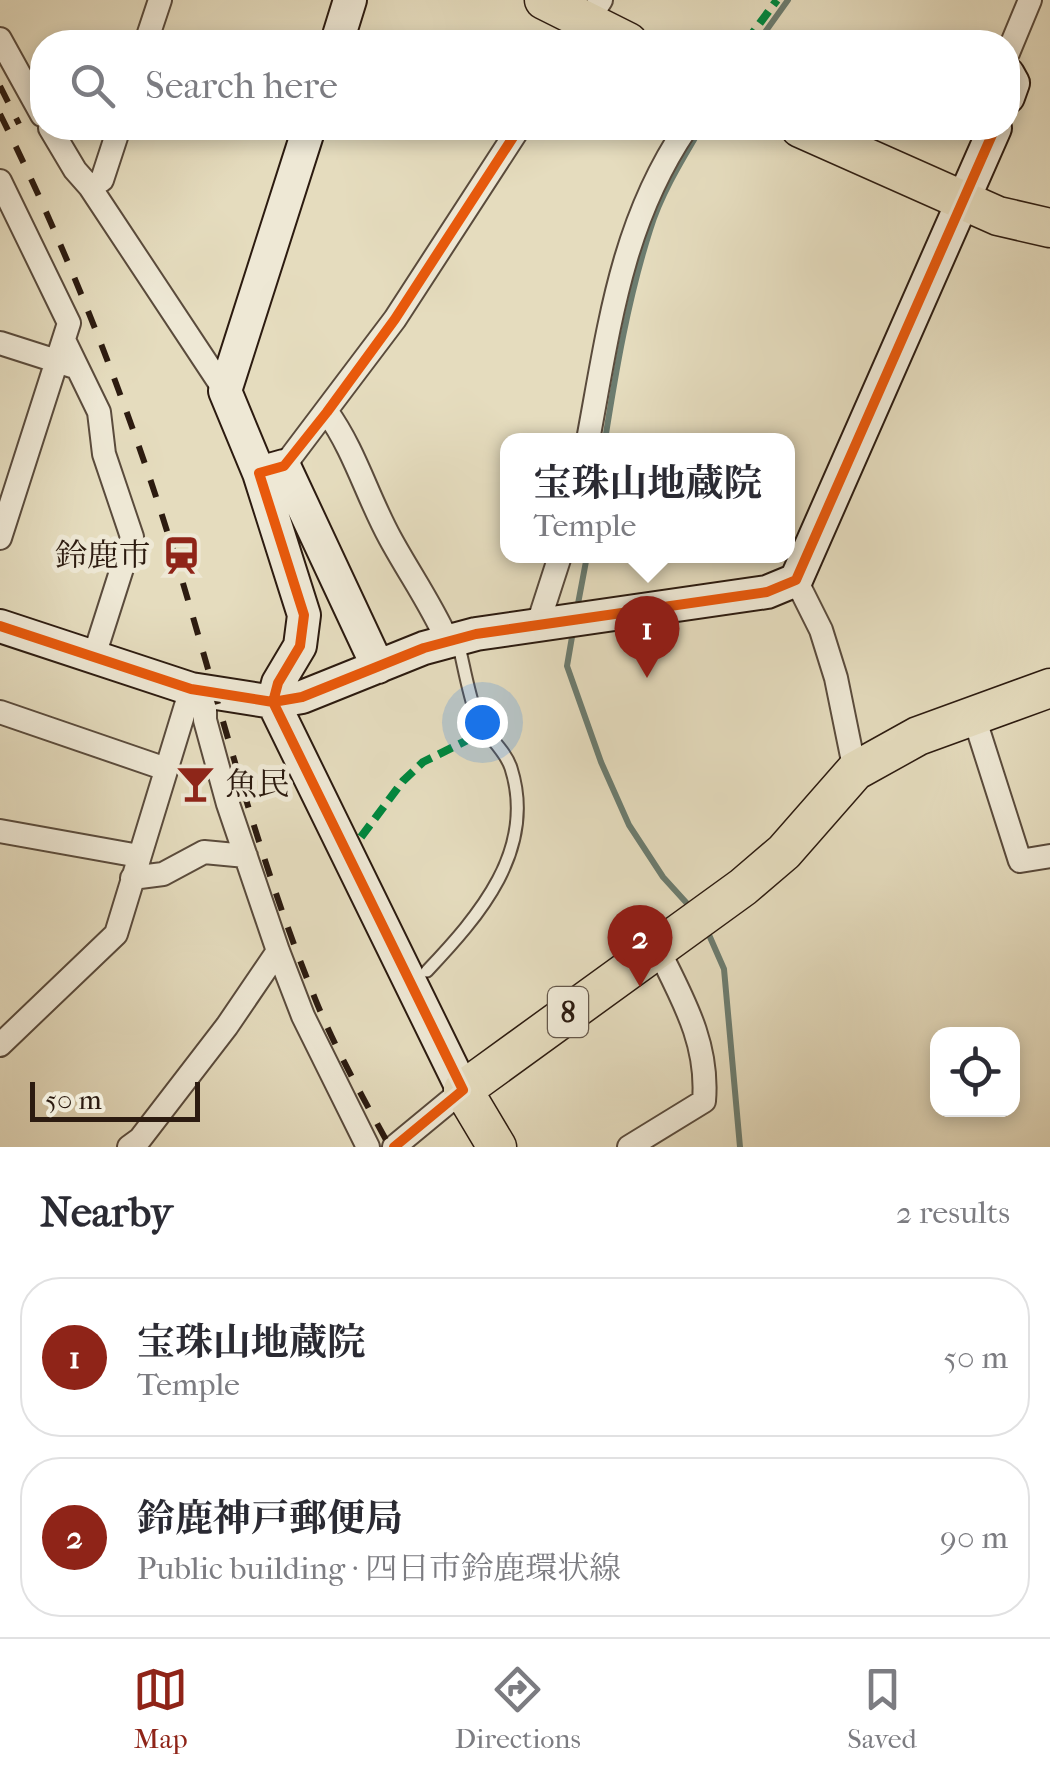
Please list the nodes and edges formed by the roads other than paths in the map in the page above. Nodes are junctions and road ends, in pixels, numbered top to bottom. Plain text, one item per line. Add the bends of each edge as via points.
1 (160, 0) edge
2 (350, 0) edge
3 (544, 0) edge
4 (1030, 0) edge
5 (587, 21) edge
6 (150, 30) edge
7 (340, 30) edge
8 (1018, 30) edge
9 (0, 39) edge
10 (30, 93) edge
11 (57, 140) edge
12 (114, 140) edge
13 (305, 140) edge
14 (511, 140) edge
15 (678, 140) edge
16 (827, 140) edge
17 (990, 140) edge
18 (0, 181) edge
19 (90, 187) junction
20 (964, 202) junction
21 (1050, 228) edge
22 (0, 342) edge
23 (68, 357) junction
24 (225, 391) junction
25 (327, 412) junction
26 (589, 433) edge
27 (272, 469) junction
28 (0, 538) edge
29 (558, 563) edge
30 (796, 580) junction
31 (545, 623) junction
32 (0, 626) edge
33 (452, 639) junction
34 (94, 656) junction
35 (378, 667) junction
36 (1050, 688) edge
37 (198, 691) junction
38 (273, 702) junction
39 (0, 712) edge
40 (974, 717) junction
41 (166, 770) junction
42 (855, 772) junction
43 (0, 831) edge
44 (246, 856) junction
45 (1050, 856) edge
46 (136, 867) junction
47 (665, 942) junction
48 (278, 951) junction
49 (427, 970) dead end
50 (0, 1045) edge
51 (463, 1090) junction
52 (130, 1147) edge
53 (368, 1147) edge
54 (394, 1147) edge
55 (497, 1147) edge
56 (629, 1147) edge

1 - 6 street
2 - 7 street
3 - 5 main road
4 - 8 street
9 - 10 street
11 - 19 street
12 - 19 street via 102,180
13 - 24 street
14 - 25 street via 396,320
15 - 26 street via 630,239
16 - 20 main road
17 - 20 street
18 - 23 street via 69,323
19 - 24 street
20 - 21 main road
20 - 30 street
22 - 23 street
23 - 28 street
23 - 34 street via 99,412 104,454 132,537
24 - 27 street
25 - 27 street
25 - 33 street via 389,537
27 - 35 street
27 - 38 street via 304,615 300,646
29 - 31 street
30 - 31 street via 767,592
30 - 42 street via 836,678
31 - 33 street
32 - 34 street
33 - 35 street
33 - 49 lane via 478,720 510,765 516,827 512,852 488,901
34 - 37 street
35 - 38 street
36 - 40 main road, 8
37 - 38 street
37 - 41 street
37 - 44 street
38 - 51 street
39 - 41 street
40 - 42 main road, 8 via 918,736
40 - 45 street via 1020,861
41 - 46 street
42 - 47 main road, 8 via 784,852
43 - 46 street
44 - 46 street via 204,852 163,874
44 - 48 street
46 - 50 street via 116,934
47 - 51 main road, 8
47 - 56 street via 698,1032 704,1101
48 - 52 street via 228,1026
48 - 53 street
51 - 54 street
51 - 55 main road

